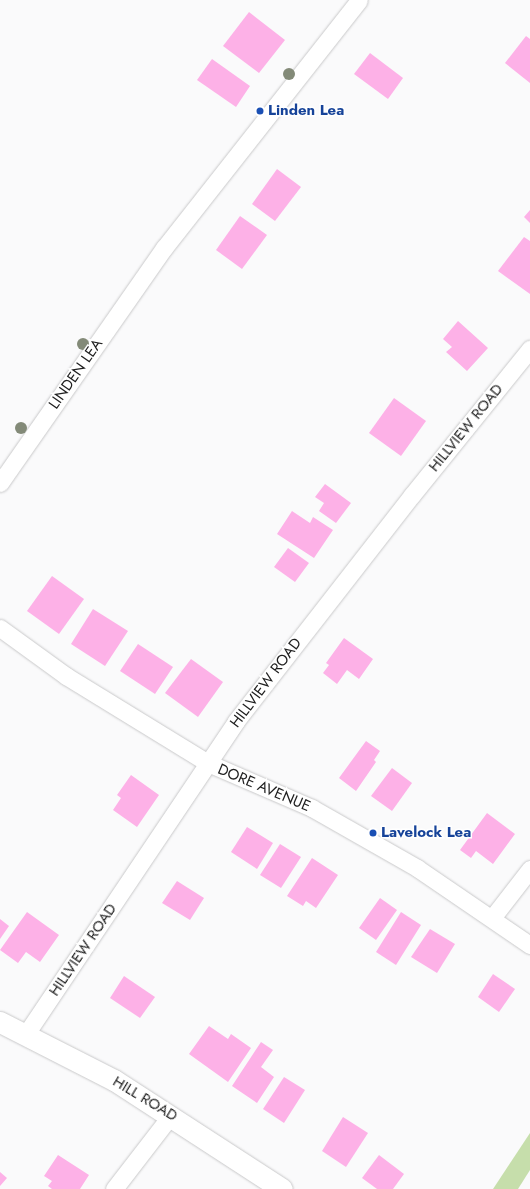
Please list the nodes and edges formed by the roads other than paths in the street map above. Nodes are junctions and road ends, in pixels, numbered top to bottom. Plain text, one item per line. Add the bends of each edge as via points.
1 (359, 0) edge
2 (530, 349) edge
3 (0, 483) edge
4 (0, 628) edge
5 (208, 763) junction
6 (530, 869) edge
7 (492, 918) junction
8 (530, 946) edge
9 (0, 1022) edge
10 (26, 1034) junction
11 (170, 1115) junction
12 (114, 1189) edge
13 (282, 1189) edge

1 - 3 street, LINDEN LEA via 164,248
2 - 5 street, HILLVIEW ROAD via 241,714
4 - 5 street, DORE AVENUE via 66,676
5 - 7 street, DORE AVENUE via 312,808 417,868
5 - 10 street, HILLVIEW ROAD
6 - 7 street
7 - 8 street, DORE AVENUE
9 - 10 street, HILL ROAD
10 - 11 street, HILL ROAD via 114,1080
11 - 12 street
11 - 13 street, HILL ROAD

